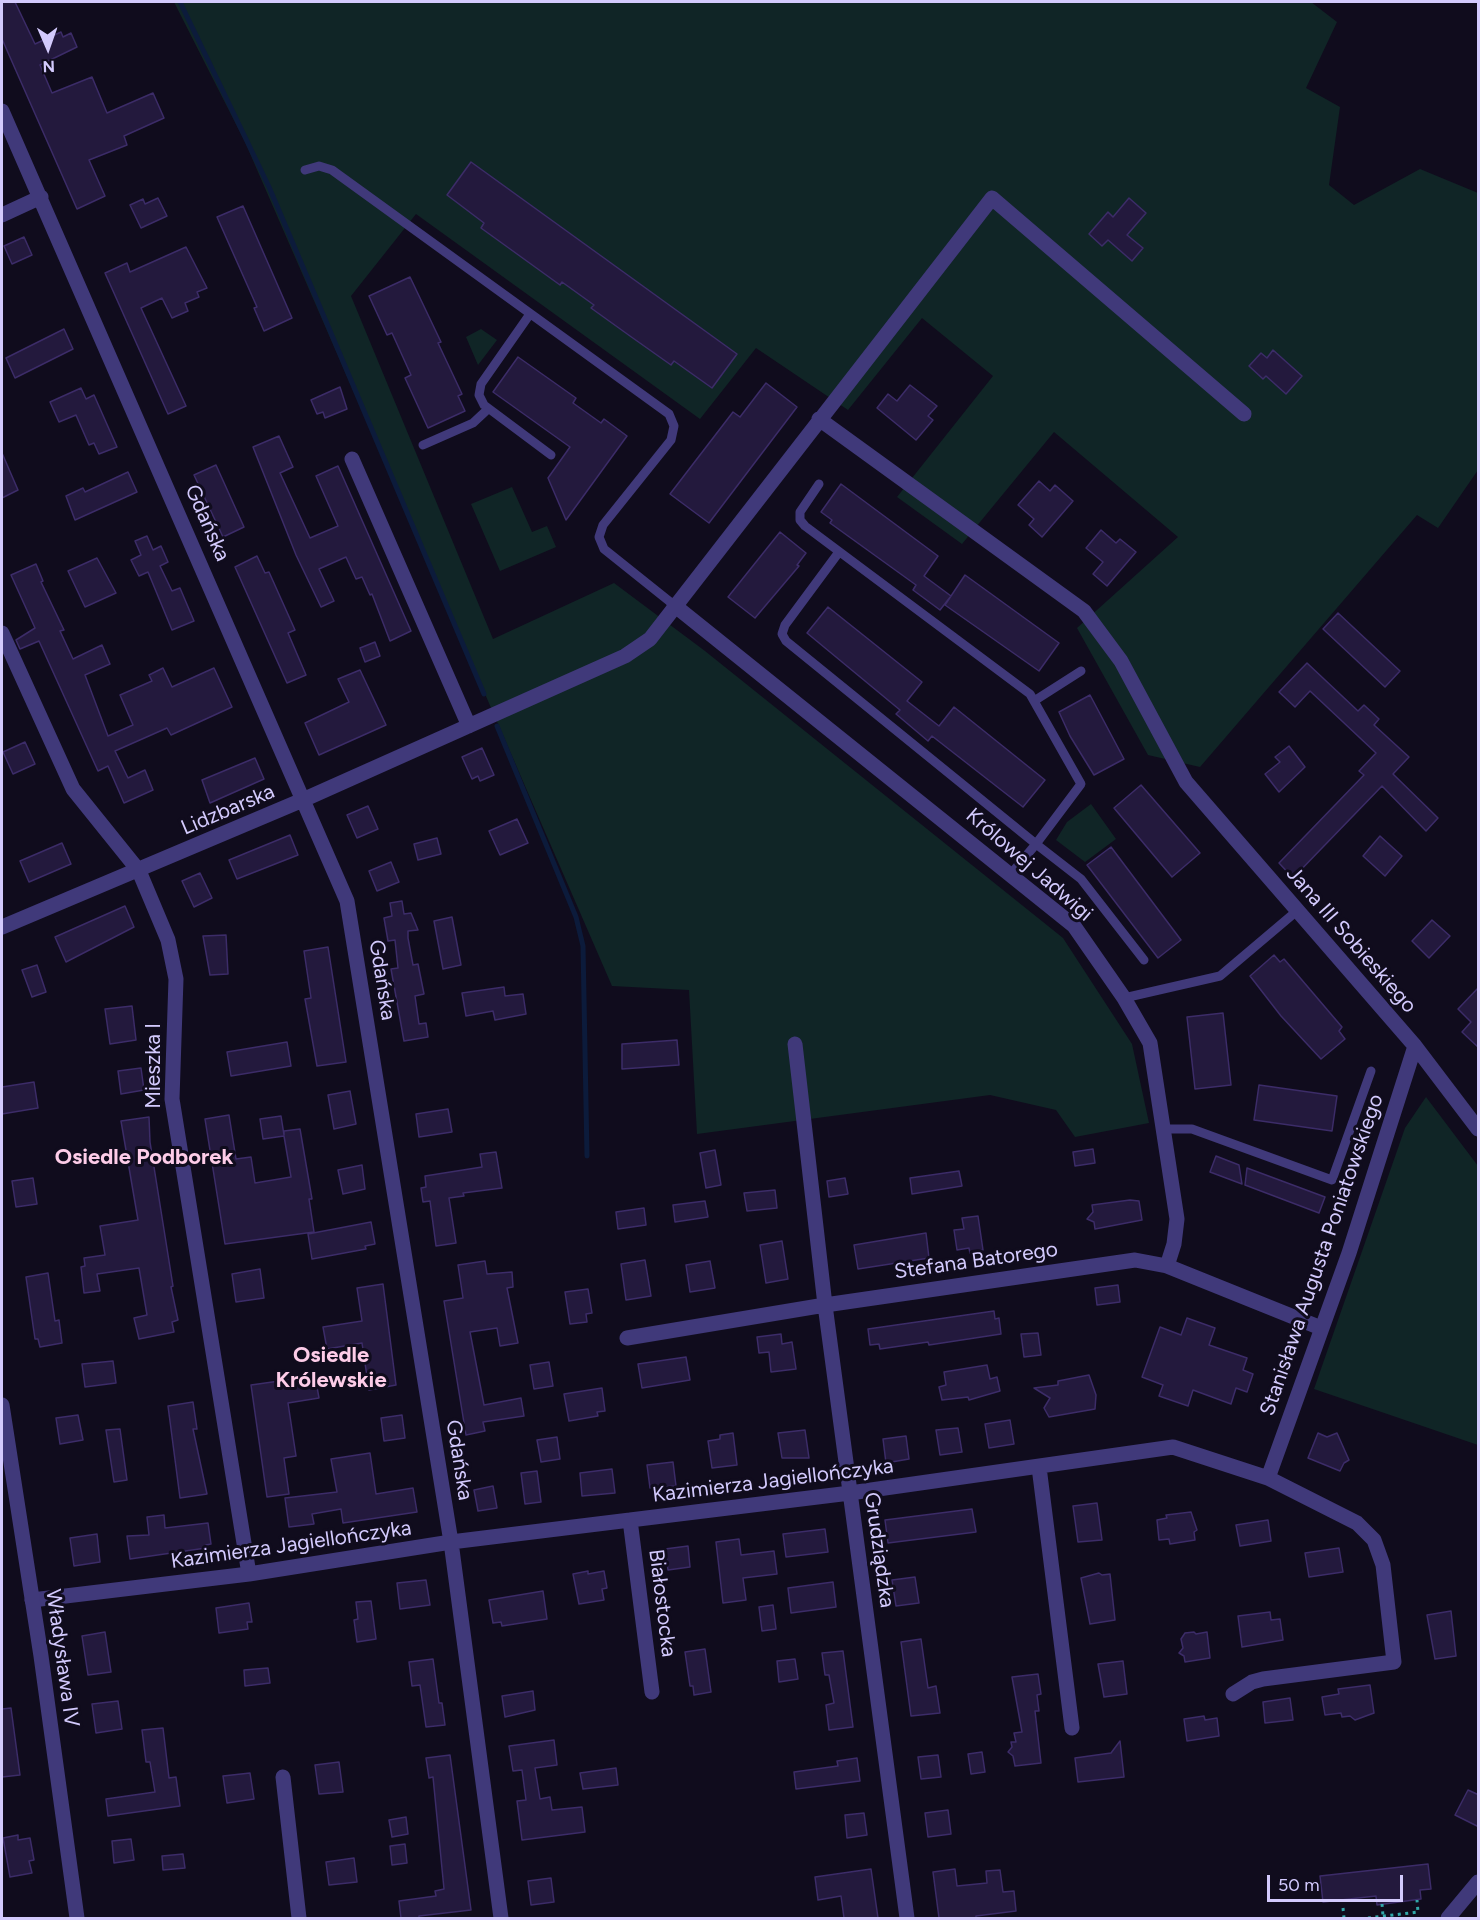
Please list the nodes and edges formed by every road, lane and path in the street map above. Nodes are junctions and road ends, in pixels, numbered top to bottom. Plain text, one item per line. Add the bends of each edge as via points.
1 (2, 111) edge
2 (305, 170) dead end
3 (41, 197) junction
4 (2, 215) edge
5 (530, 314) junction
6 (488, 409) junction
7 (1244, 414) dead end
8 (819, 419) junction
9 (423, 445) dead end
10 (551, 455) dead end
11 (352, 459) dead end
12 (819, 484) dead end
13 (839, 552) junction
14 (674, 605) junction
15 (2, 633) edge
16 (1081, 671) dead end
17 (1034, 701) junction
18 (469, 726) junction
19 (305, 799) junction
20 (1036, 844) junction
21 (139, 870) junction
22 (1011, 874) junction
23 (1298, 910) junction
24 (2, 927) edge
25 (1144, 960) dead end
26 (1124, 998) junction
27 (795, 1044) dead end
28 (1415, 1046) junction
29 (1371, 1071) dead end
30 (1165, 1129) junction
31 (1479, 1129) edge
32 (1167, 1266) junction
33 (825, 1305) junction
34 (1321, 1328) junction
35 (627, 1338) dead end
36 (2, 1405) edge
37 (1039, 1467) junction
38 (1268, 1478) junction
39 (850, 1493) junction
40 (630, 1520) junction
41 (451, 1542) junction
42 (249, 1574) junction
43 (32, 1600) junction
44 (652, 1692) dead end
45 (1233, 1694) dead end
46 (1072, 1728) dead end
47 (283, 1777) dead end
48 (1479, 1882) edge
49 (1417, 1900) dead end
50 (1382, 1904) dead end
51 (1343, 1908) dead end
52 (1383, 1916) junction
53 (76, 1918) edge
54 (299, 1918) edge
55 (501, 1918) edge
56 (907, 1918) edge
57 (1344, 1918) edge
58 (1368, 1918) edge
59 (1448, 1918) edge

1 - 3 street, Gdańska
2 - 5 lane via 319,166 332,170
3 - 4 street
3 - 19 street, Gdańska
5 - 6 lane via 481,384 479,395
5 - 14 lane via 669,414 674,426 671,440 603,525 599,537 604,549
6 - 9 lane via 473,423
6 - 10 lane
7 - 8 street, Lidzbarska via 992,198
8 - 14 street, Lidzbarska
8 - 23 street, Jana III Sobieskiego via 1084,611 1121,661 1186,782
11 - 18 street
12 - 13 lane via 800,512 800,520
13 - 17 lane via 1030,694
13 - 20 lane via 785,625 782,634 786,641
14 - 18 street, Lidzbarska via 650,639 625,656
14 - 22 street, Królowej Jadwigi
15 - 21 street, Mieszka I via 73,789
16 - 17 lane
17 - 20 lane via 1081,784
18 - 19 street, Lidzbarska
19 - 21 street, Lidzbarska
19 - 41 street, Gdańska via 347,901
20 - 22 lane
20 - 25 lane via 1081,879
21 - 24 street, Lidzbarska
21 - 42 street, Mieszka I via 168,940 176,979 172,1099
22 - 26 street, Królowej Jadwigi via 1074,926
23 - 26 lane via 1220,976
23 - 28 street, Jana III Sobieskiego
26 - 30 street, Królowej Jadwigi via 1150,1043
27 - 33 street, Grudziądzka
28 - 31 street, Jana III Sobieskiego
28 - 34 street, Stanisława Augusta Poniatowskiego
29 - 30 lane via 1332,1180 1192,1130
30 - 32 street, Królowej Jadwigi via 1177,1219
32 - 33 street, Stefana Batorego via 1135,1260
32 - 34 street, Stefana Batorego
33 - 35 street, Stefana Batorego
33 - 39 street, Grudziądzka
34 - 38 street, Stanisława Augusta Poniatowskiego
36 - 43 street, Władysława IV
37 - 38 street, Kazimierza Jagiellończyka via 1173,1447
37 - 39 street, Kazimierza Jagiellończyka
37 - 46 street
38 - 45 street, Kazimierza Jagiellończyka via 1357,1523 1374,1540 1383,1565 1395,1662 1263,1679
39 - 40 street, Kazimierza Jagiellończyka
39 - 56 street, Grudziądzka
40 - 41 street, Kazimierza Jagiellończyka
40 - 44 street, Białostocka
41 - 42 street, Kazimierza Jagiellończyka
41 - 55 street, Gdańska
42 - 43 street, Kazimierza Jagiellończyka
43 - 53 street, Władysława IV
47 - 54 street
48 - 59 street
49 - 52 path via 1418,1912
50 - 52 path
51 - 57 path
52 - 58 path

